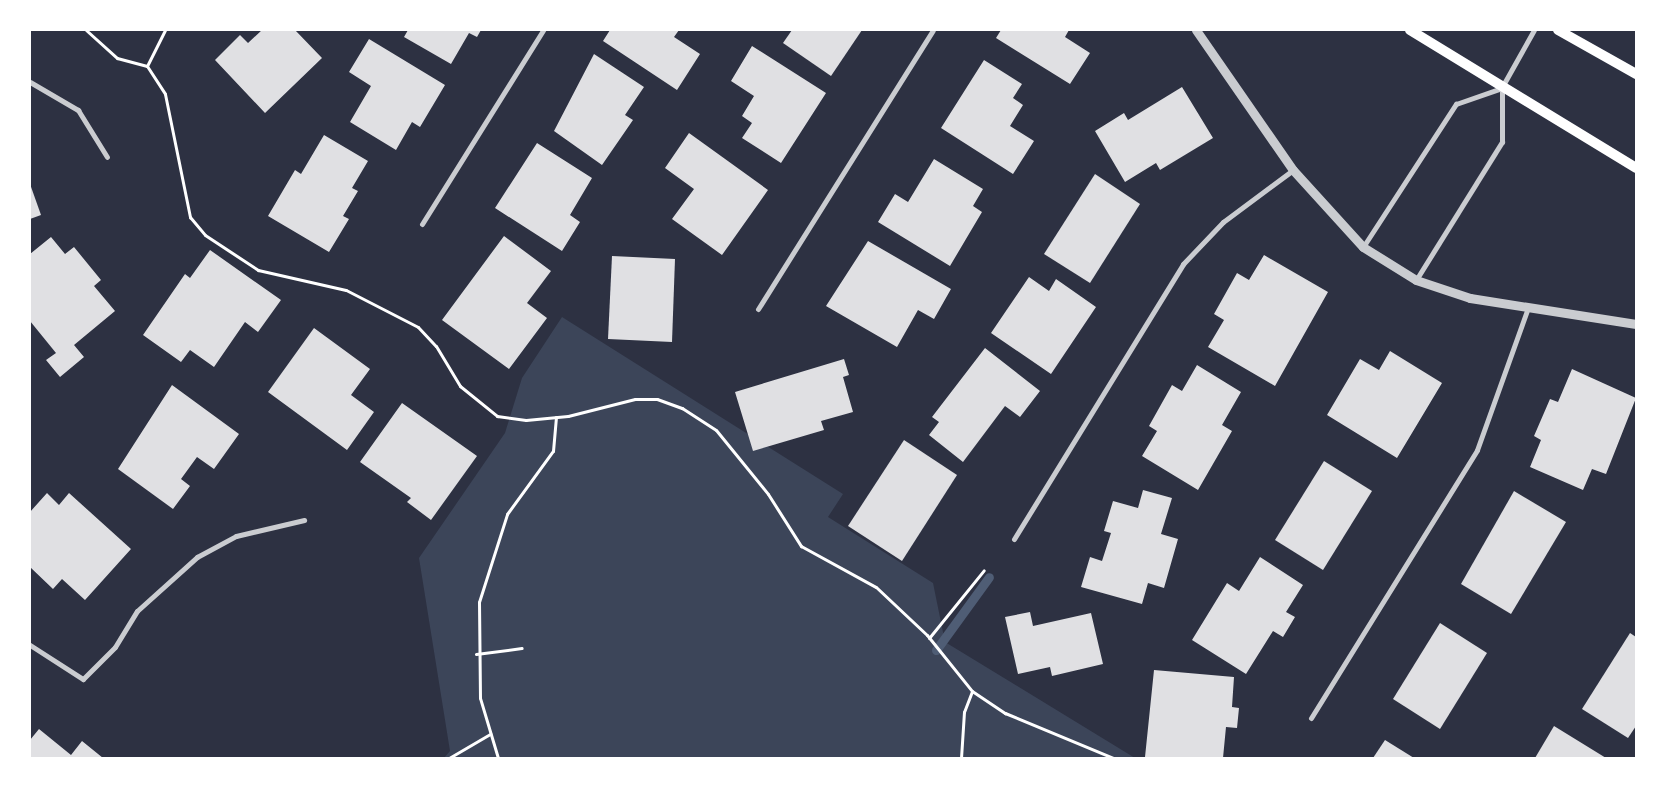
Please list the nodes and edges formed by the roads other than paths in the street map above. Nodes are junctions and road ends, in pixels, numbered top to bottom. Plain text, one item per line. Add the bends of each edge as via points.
1 (542, 30) edge
2 (933, 30) edge
3 (1196, 30) edge
4 (1410, 30) edge
5 (1534, 30) edge
6 (1558, 30) edge
7 (1636, 74) edge
8 (30, 82) edge
9 (1502, 88) junction
10 (107, 157) dead end
11 (1636, 168) edge
12 (1293, 170) junction
13 (422, 224) dead end
14 (1362, 247) junction
15 (1416, 280) junction
16 (758, 308) dead end
17 (1527, 310) junction
18 (1636, 324) edge
19 (304, 520) dead end
20 (1014, 539) dead end
21 (30, 645) edge
22 (1311, 718) dead end

1 - 13 street
2 - 16 street
3 - 12 street
4 - 9 main road
5 - 9 street
6 - 7 main road
8 - 10 street via 78,110
9 - 11 main road
9 - 14 street via 1456,104
9 - 15 street via 1502,142
12 - 14 street
12 - 20 street via 1223,222 1183,264
14 - 15 street
15 - 17 street via 1470,298
17 - 18 street
17 - 22 street via 1477,450
19 - 21 street via 236,536 197,557 137,611 115,647 83,679

